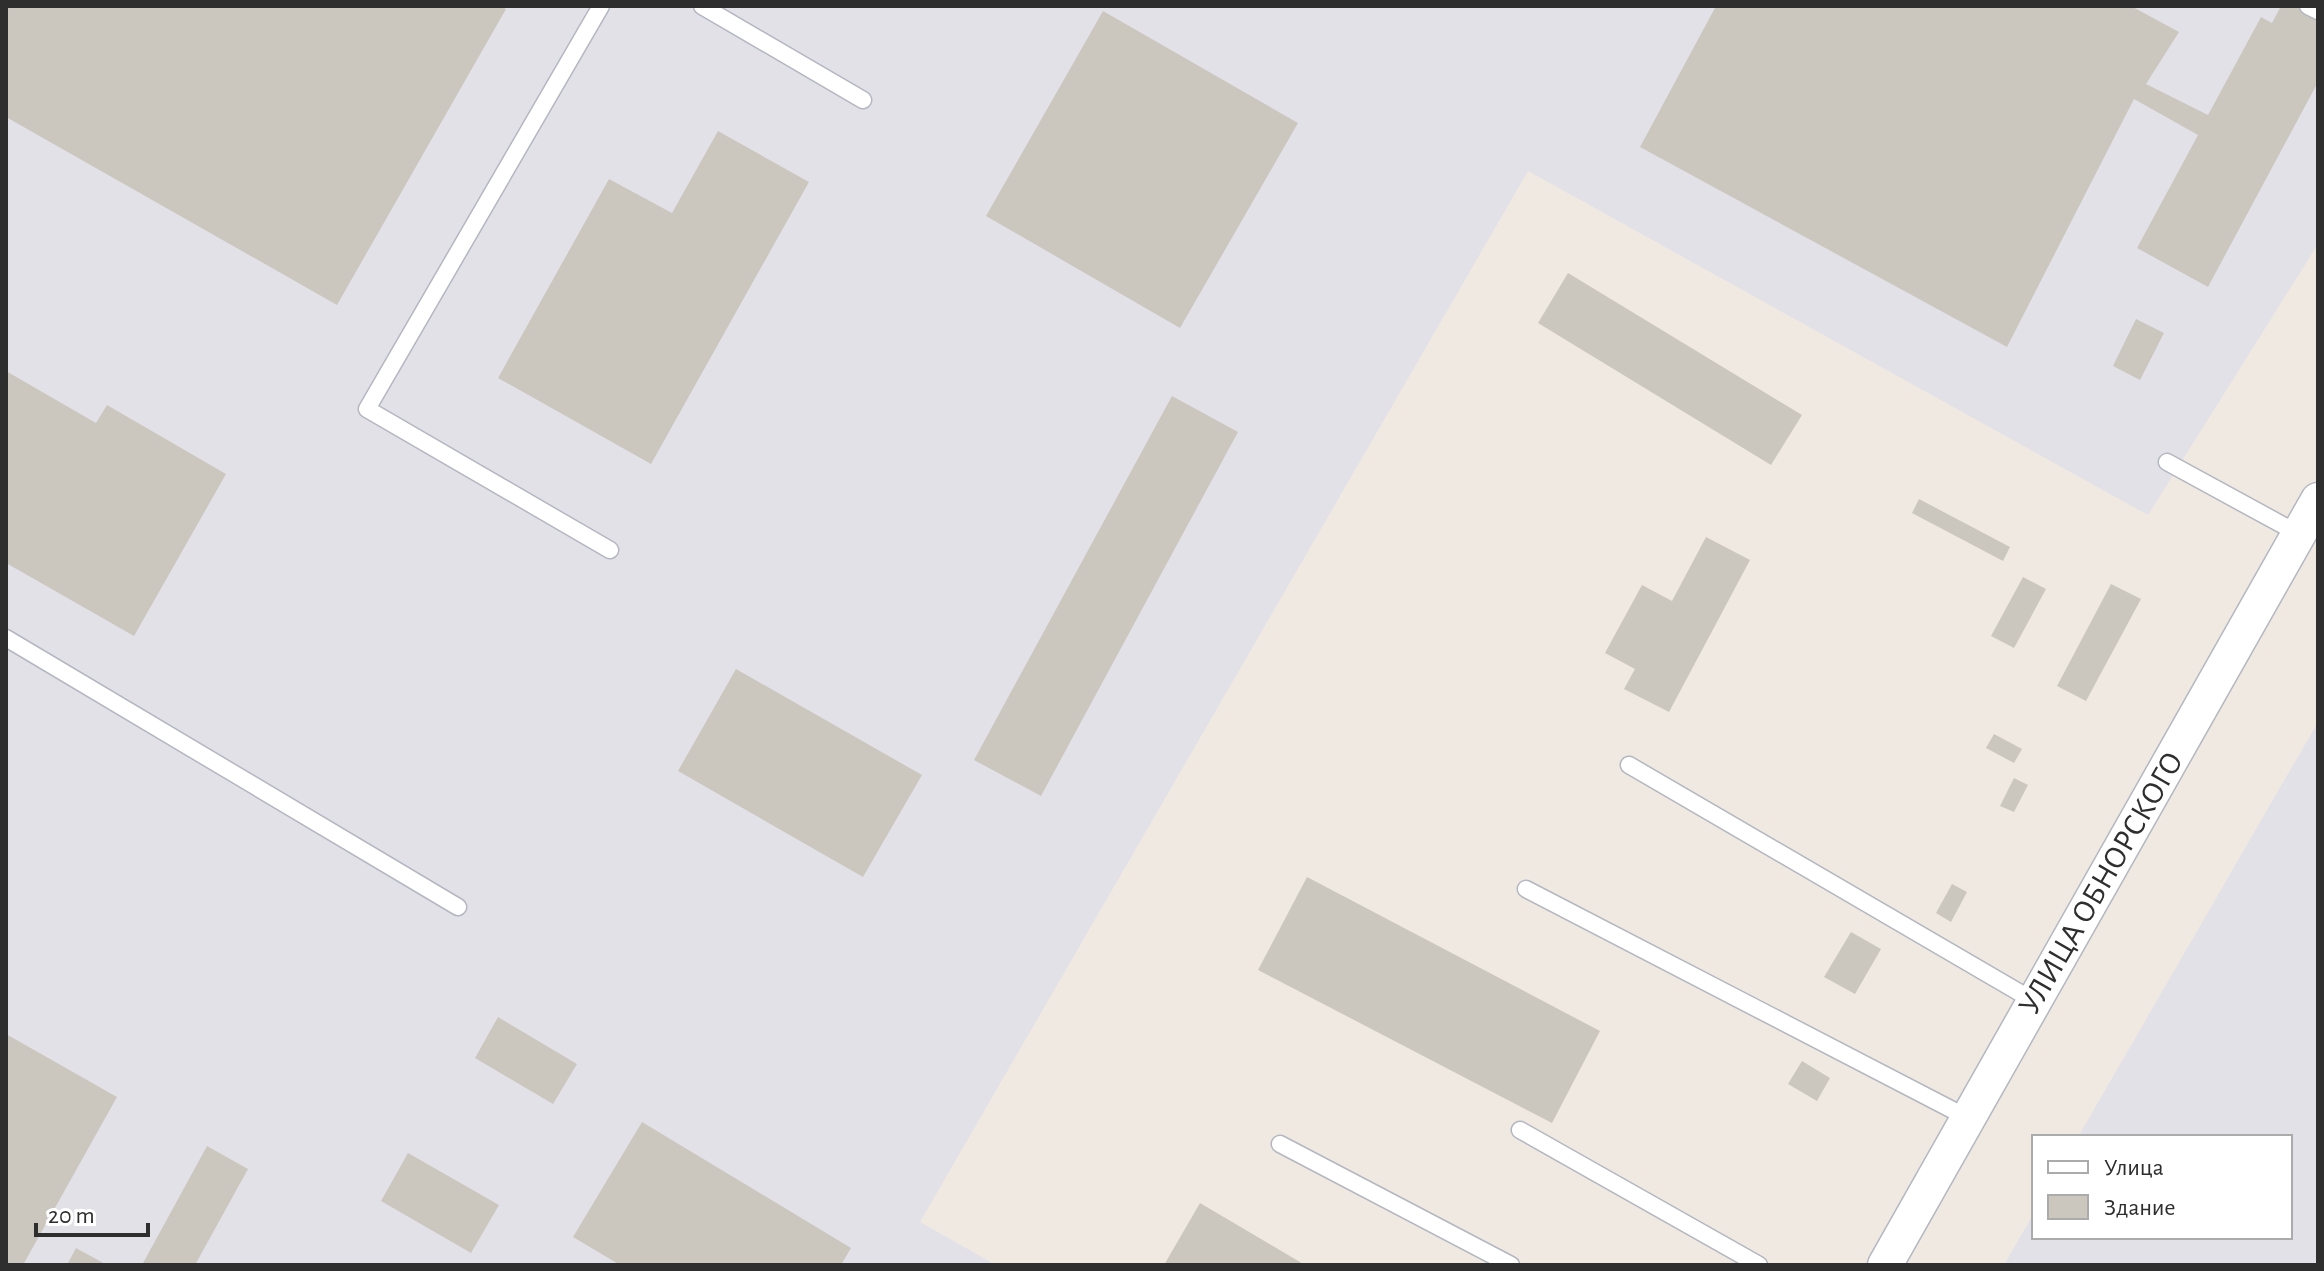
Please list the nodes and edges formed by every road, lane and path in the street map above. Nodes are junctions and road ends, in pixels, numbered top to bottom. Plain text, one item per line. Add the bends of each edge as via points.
1 (601, 6) edge
2 (702, 6) edge
3 (2308, 6) edge
4 (2318, 11) edge
5 (863, 100) dead end
6 (2167, 462) dead end
7 (2318, 500) edge
8 (2299, 534) junction
9 (610, 550) dead end
10 (6, 638) edge
11 (1629, 765) dead end
12 (1526, 889) dead end
13 (458, 907) dead end
14 (2034, 1001) junction
15 (1968, 1118) junction
16 (1520, 1130) dead end
17 (1280, 1144) dead end
18 (1511, 1265) edge
19 (1759, 1265) edge
20 (1885, 1265) edge

1 - 9 lane via 367,409
2 - 5 lane
3 - 4 lane
6 - 8 lane
7 - 8 street, УЛИЦА ОБНОРСКОГО
8 - 14 street, УЛИЦА ОБНОРСКОГО
10 - 13 lane
11 - 14 lane
12 - 15 lane
14 - 15 street, УЛИЦА ОБНОРСКОГО
15 - 20 street, УЛИЦА ОБНОРСКОГО
16 - 19 lane
17 - 18 lane

